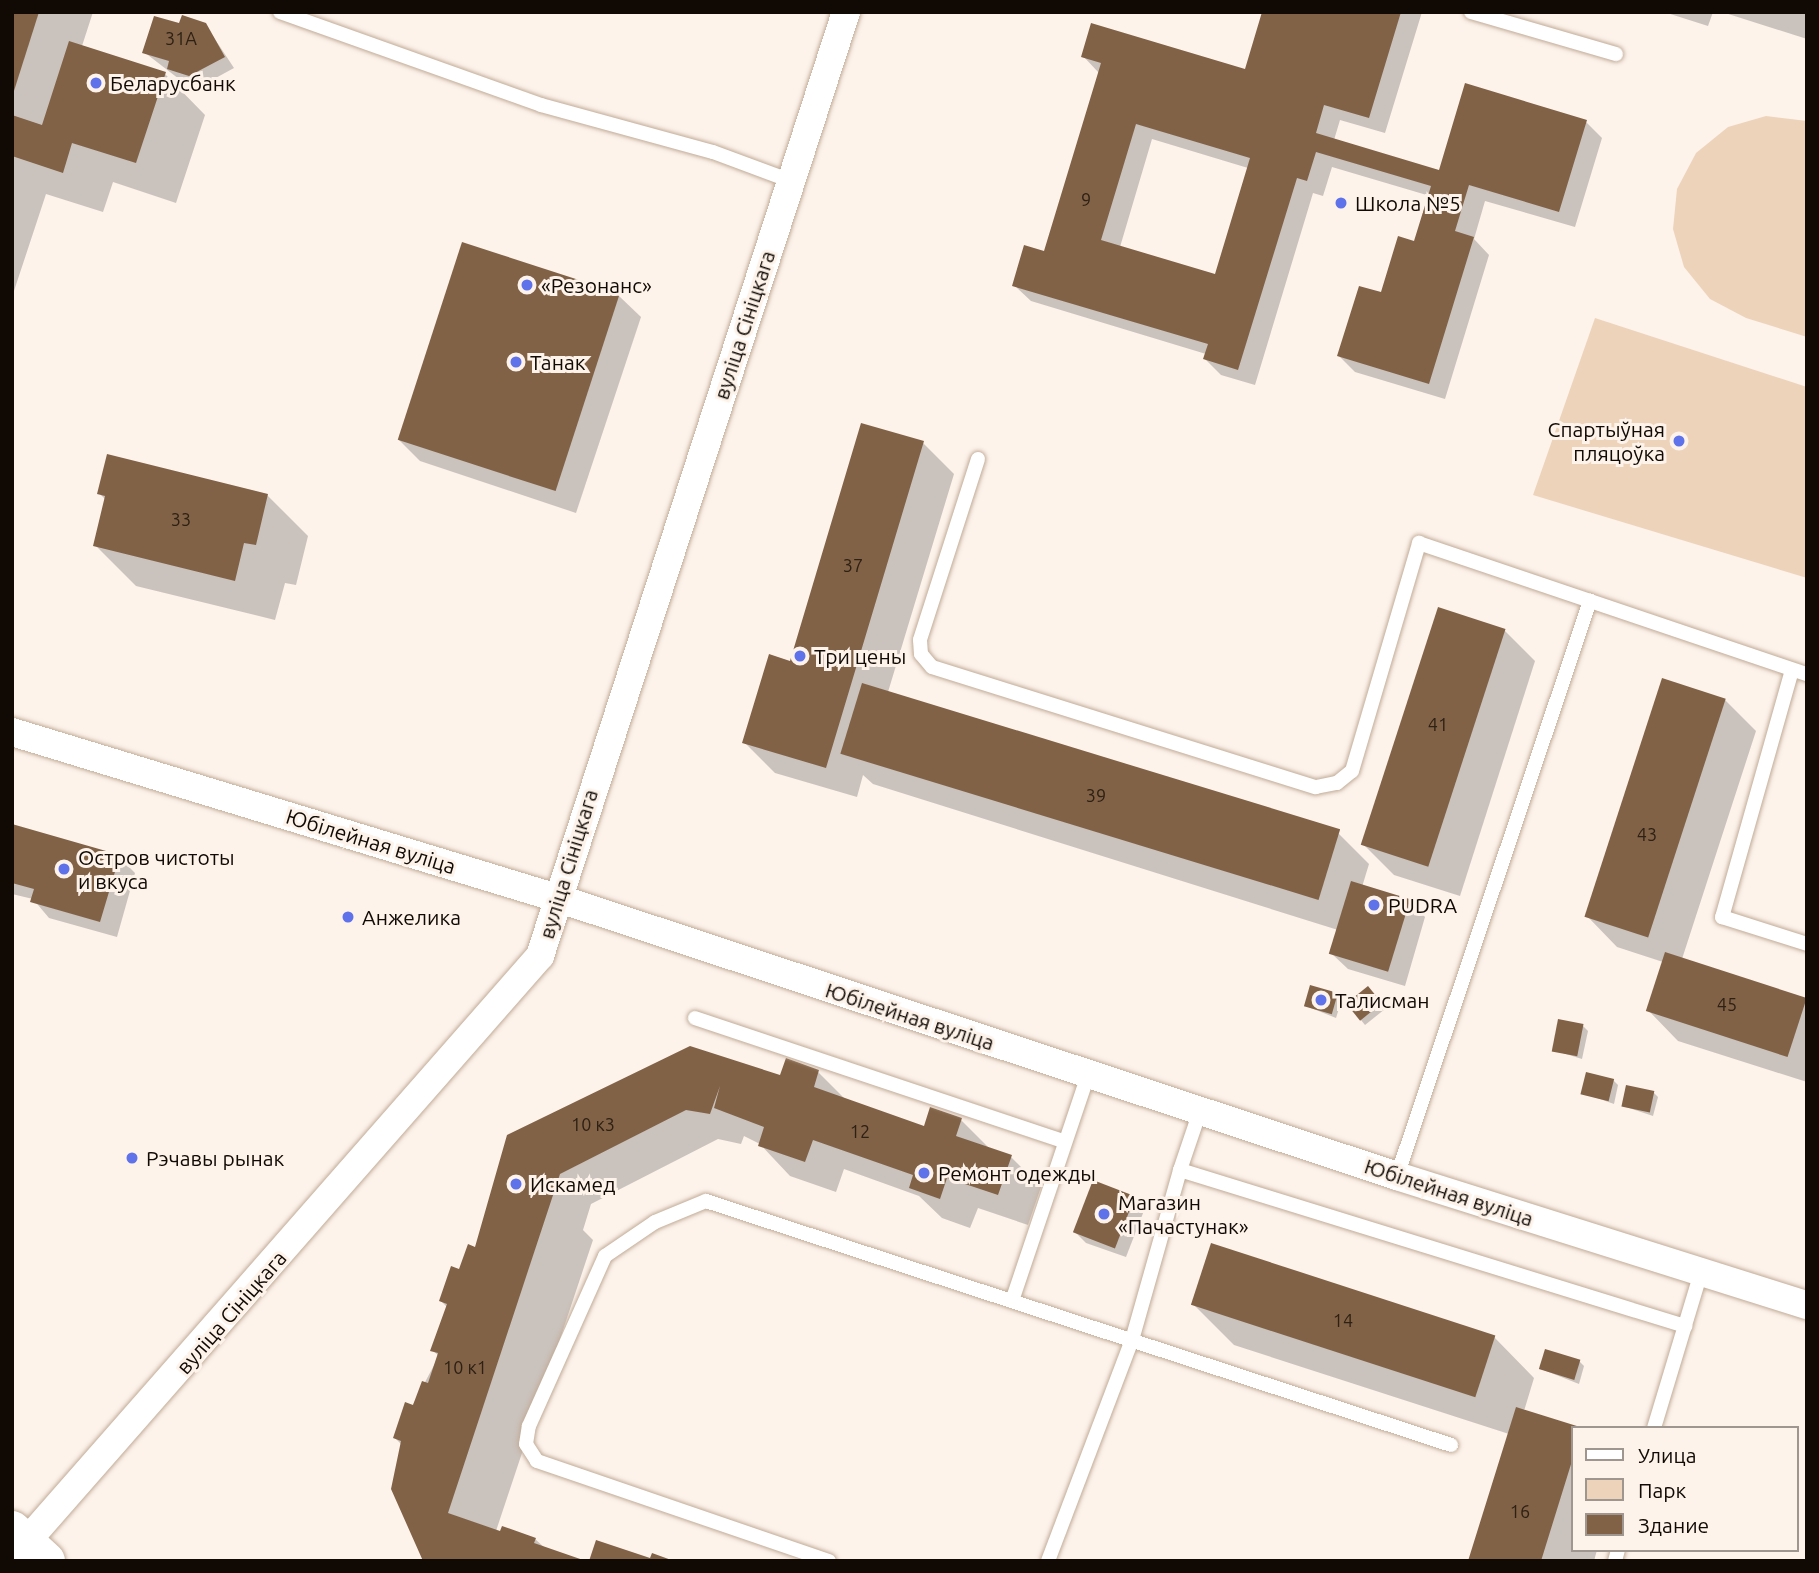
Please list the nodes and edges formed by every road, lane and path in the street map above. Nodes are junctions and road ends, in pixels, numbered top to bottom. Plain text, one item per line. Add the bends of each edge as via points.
1 (280, 12) edge
2 (846, 12) edge
3 (1471, 12) edge
4 (1616, 54) dead end
5 (791, 181) junction
6 (978, 459) dead end
7 (1590, 601) junction
8 (1799, 672) edge
9 (12, 732) edge
10 (557, 898) junction
11 (1807, 944) edge
12 (695, 1018) dead end
13 (1088, 1075) junction
14 (1200, 1111) junction
15 (1065, 1142) junction
16 (1180, 1170) junction
17 (1397, 1176) junction
18 (1701, 1272) junction
19 (1012, 1301) junction
20 (1807, 1305) edge
21 (1685, 1325) junction
22 (1132, 1340) junction
23 (1655, 1426) edge
24 (1451, 1445) dead end
25 (24, 1548) edge
26 (829, 1561) edge
27 (1048, 1561) edge

1 - 5 lane via 541,105 713,152
2 - 5 street, вуліца Сініцкага
3 - 4 lane
5 - 10 street, вуліца Сініцкага
6 - 7 lane via 920,639 921,654 932,667 1316,787 1338,783 1352,771 1419,542
7 - 8 lane
7 - 17 lane
8 - 11 lane via 1722,917
9 - 10 street, Юбілейная вуліца
10 - 13 street, Юбілейная вуліца
10 - 25 street, вуліца Сініцкага via 540,956
12 - 15 lane
13 - 14 street, Юбілейная вуліца
13 - 15 lane
14 - 16 lane
14 - 17 street, Юбілейная вуліца
15 - 19 lane
16 - 21 lane
16 - 22 lane
17 - 18 street, Юбілейная вуліца
18 - 20 street, Юбілейная вуліца
18 - 21 lane
19 - 22 lane
19 - 26 lane via 706,1201 655,1222 606,1256 529,1426 526,1444 537,1461
21 - 23 lane
22 - 24 lane
22 - 27 lane

